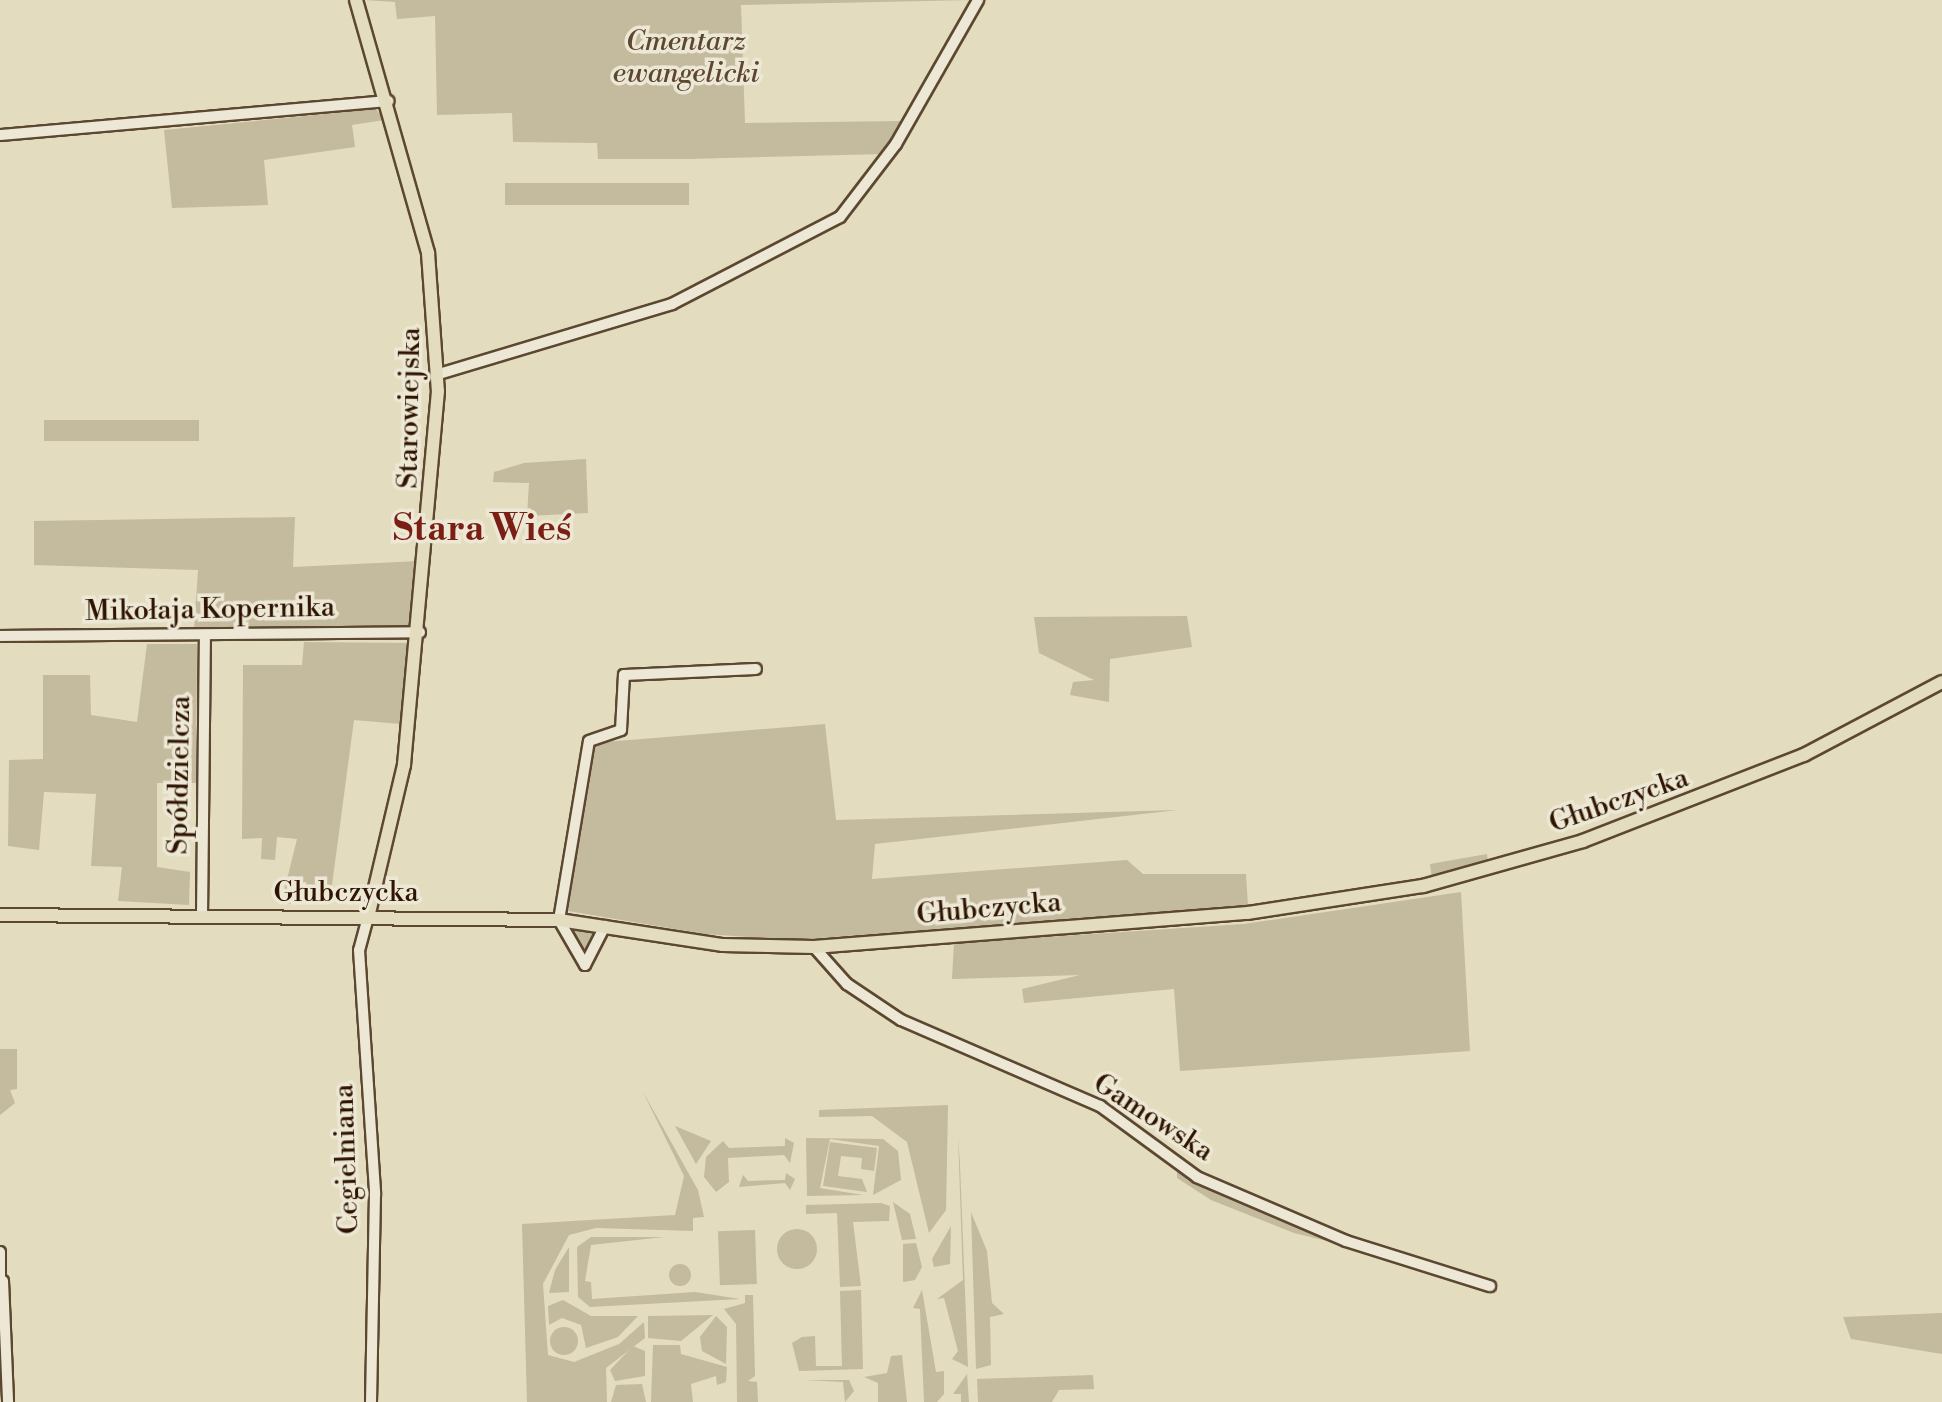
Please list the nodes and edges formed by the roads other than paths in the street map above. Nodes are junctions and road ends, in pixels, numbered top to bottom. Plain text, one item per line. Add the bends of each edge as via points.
1 (356, 0) edge
2 (978, 0) edge
3 (389, 101) junction
4 (0, 135) edge
5 (442, 373) dead end
6 (420, 632) junction
7 (205, 635) junction
8 (0, 636) edge
9 (756, 669) dead end
10 (1942, 682) edge
11 (0, 915) edge
12 (202, 916) junction
13 (368, 917) junction
14 (559, 920) junction
15 (605, 926) junction
16 (814, 947) junction
17 (0, 1252) edge
18 (1, 1281) edge
19 (1490, 1286) dead end
20 (8, 1402) edge
21 (371, 1402) edge

1 - 3 main road, Starowiejska
2 - 5 street via 896,144 840,217 672,304
3 - 4 street
3 - 6 main road, Starowiejska via 435,300 437,441
6 - 7 street, Mikołaja Kopernika
6 - 13 main road, Starowiejska via 401,781
7 - 8 street, Mikołaja Kopernika
7 - 12 street, Spółdzielcza
9 - 14 street via 624,675 621,730 589,741
10 - 16 main road, Głubczycka via 1700,799 1423,886 1248,913
11 - 12 main road, Głubczycka
12 - 13 main road, Głubczycka
13 - 14 main road, Głubczycka
13 - 21 street, Cegielniana via 359,950 375,1194
14 - 15 main road, Głubczycka
14 - 15 street via 585,965
15 - 16 main road, Głubczycka via 723,945
16 - 19 street, Gamowska via 847,984 901,1020 1100,1106 1197,1177 1346,1241
17 - 18 street
18 - 20 street

